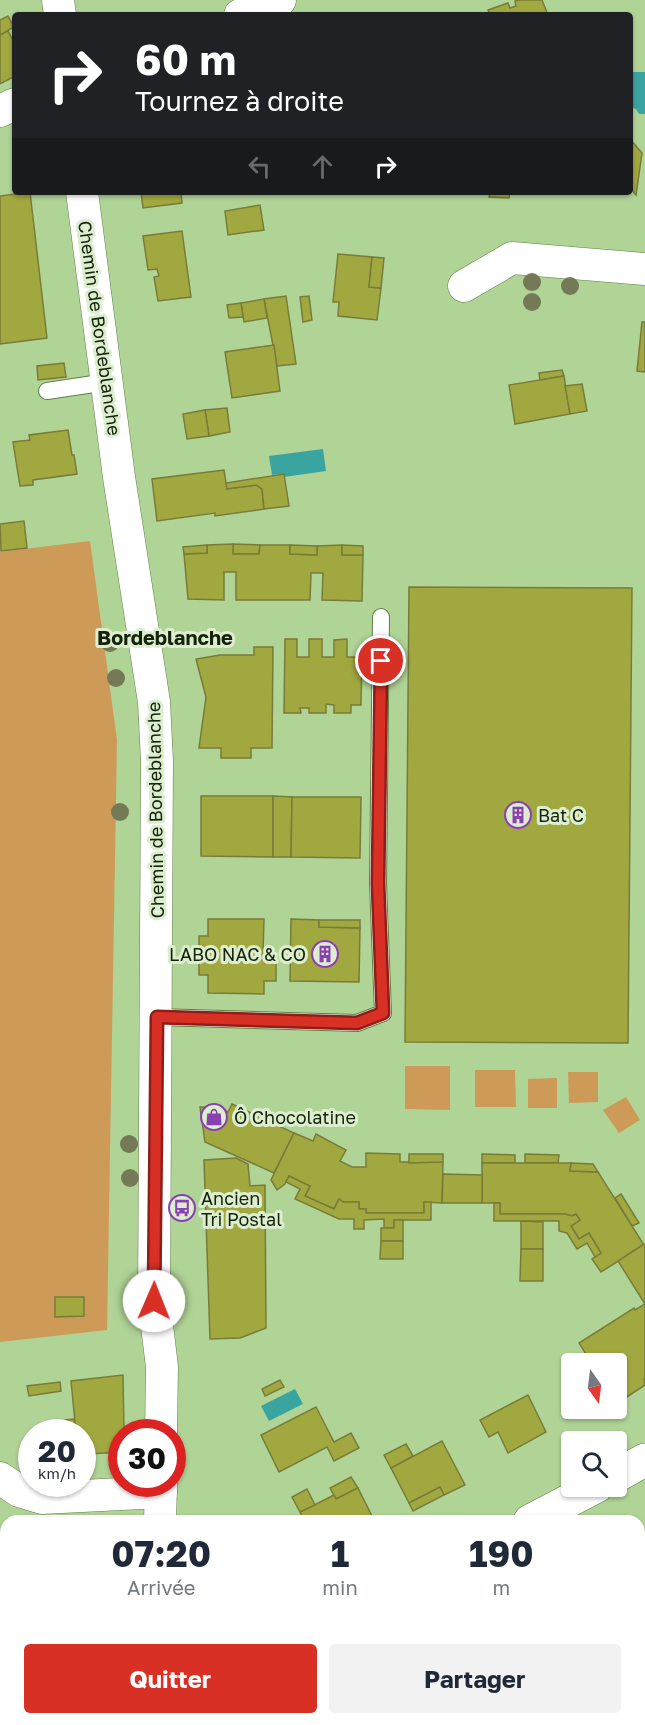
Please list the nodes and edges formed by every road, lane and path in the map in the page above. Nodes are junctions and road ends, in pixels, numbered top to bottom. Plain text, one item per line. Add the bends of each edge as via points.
1 (280, 0) edge
2 (248, 12) edge
3 (82, 195) edge
4 (645, 269) edge
5 (464, 286) dead end
6 (107, 382) junction
7 (47, 391) dead end
8 (381, 616) dead end
9 (157, 1017) junction
10 (161, 1419) edge
11 (645, 1460) edge
12 (627, 1470) edge
13 (0, 1478) edge
14 (576, 1497) edge
15 (161, 1499) edge
16 (541, 1515) edge

1 - 2 street
3 - 6 street, Chemin de Bordeblanche
4 - 5 street via 512,258
6 - 7 lane
6 - 9 street, Chemin de Bordeblanche via 158,761
8 - 9 lane via 378,884 383,1013 357,1023
9 - 10 street, Chemin de Bordeblanche via 154,1301 162,1367
11 - 12 main road
13 - 15 street via 19,1491 42,1498
14 - 16 main road

